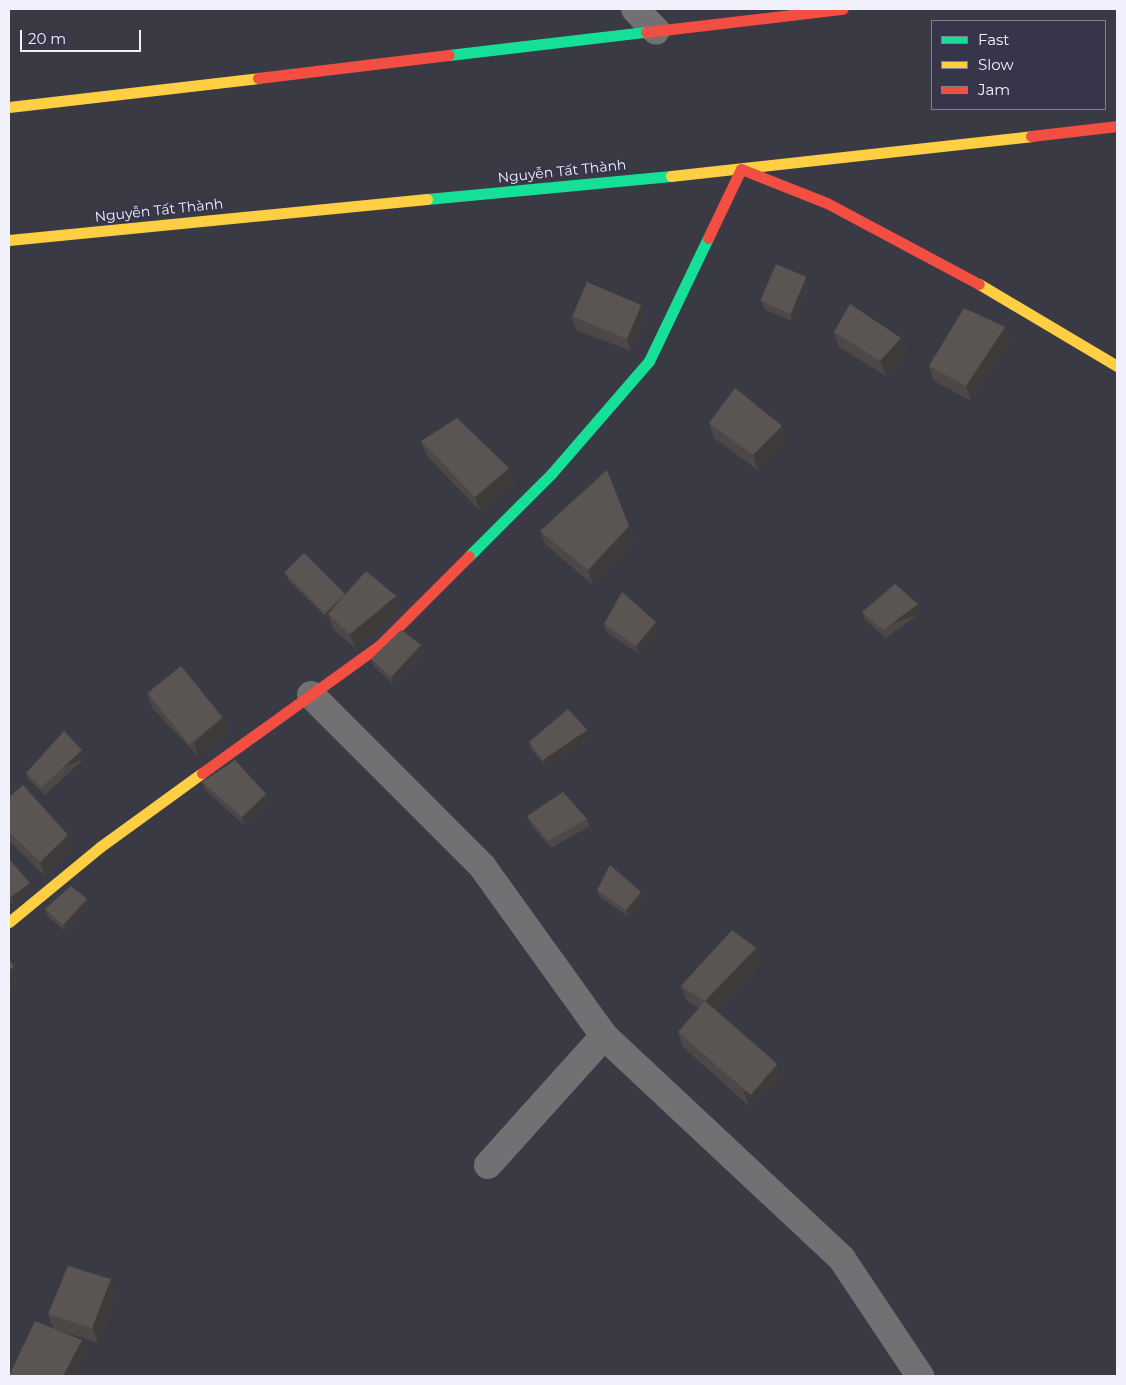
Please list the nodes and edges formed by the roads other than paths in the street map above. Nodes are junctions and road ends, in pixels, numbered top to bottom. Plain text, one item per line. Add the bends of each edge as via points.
1 (635, 9) edge
2 (843, 9) edge
3 (656, 31) junction
4 (9, 107) edge
5 (1117, 126) edge
6 (742, 169) junction
7 (9, 240) edge
8 (1117, 366) edge
9 (311, 695) junction
10 (9, 922) edge
11 (604, 1036) junction
12 (488, 1165) dead end
13 (920, 1376) edge

1 - 3 street
2 - 3 main road
3 - 4 main road
5 - 6 main road, Nguyễn Tất Thành
6 - 7 main road, Nguyễn Tất Thành
6 - 8 main road via 827,203 921,250
6 - 9 main road via 649,361 552,473 379,646
9 - 10 main road via 100,847
9 - 11 street via 482,866
11 - 12 street
11 - 13 street via 842,1259

